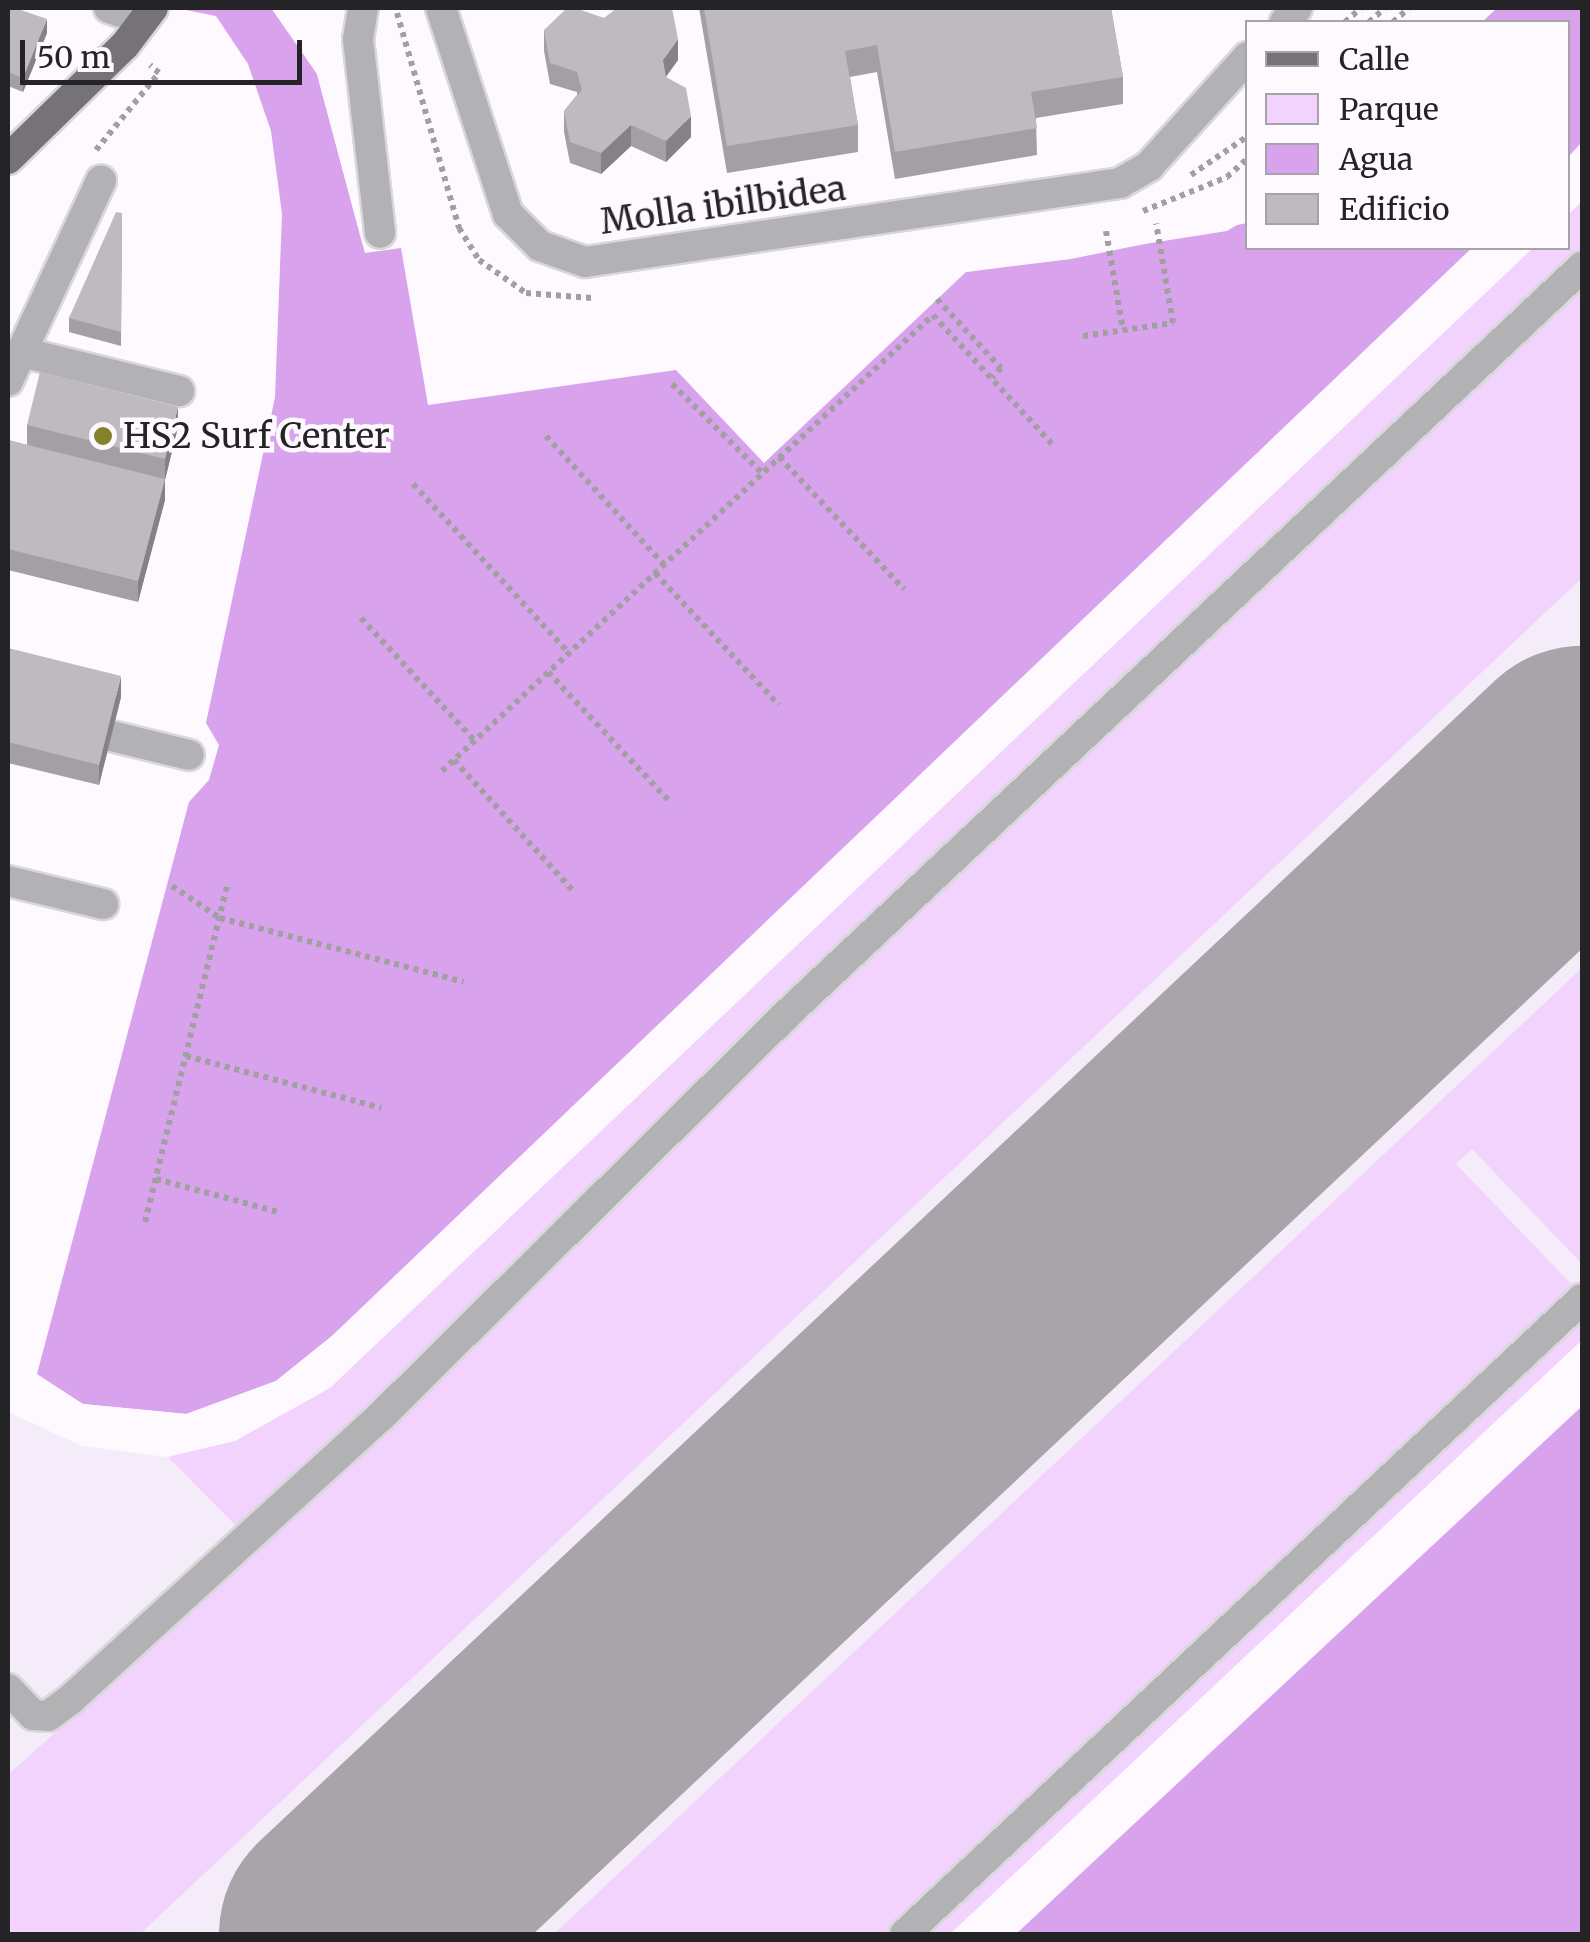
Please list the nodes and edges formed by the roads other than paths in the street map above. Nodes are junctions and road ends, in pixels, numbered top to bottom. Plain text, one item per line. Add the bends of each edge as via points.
1 (153, 8) edge
2 (363, 8) edge
3 (441, 8) edge
4 (1245, 60) edge
5 (8, 159) edge
6 (101, 180) road end
7 (380, 233) dead end
8 (1582, 267) edge
9 (21, 352) junction
10 (8, 381) edge
11 (179, 392) dead end
12 (112, 736) edge
13 (189, 756) dead end
14 (8, 881) edge
15 (102, 904) dead end
16 (1582, 1299) edge
17 (8, 1689) edge
18 (905, 1934) edge

1 - 5 main road via 135,53
2 - 7 street via 358,39
3 - 4 street, Molla ibilbidea via 508,214 540,246 585,262 1120,183 1136,177
6 - 9 street
8 - 17 street via 786,1014 380,1417 71,1699 48,1716 33,1716
9 - 10 street
9 - 11 street
12 - 13 street
14 - 15 street
16 - 18 street

